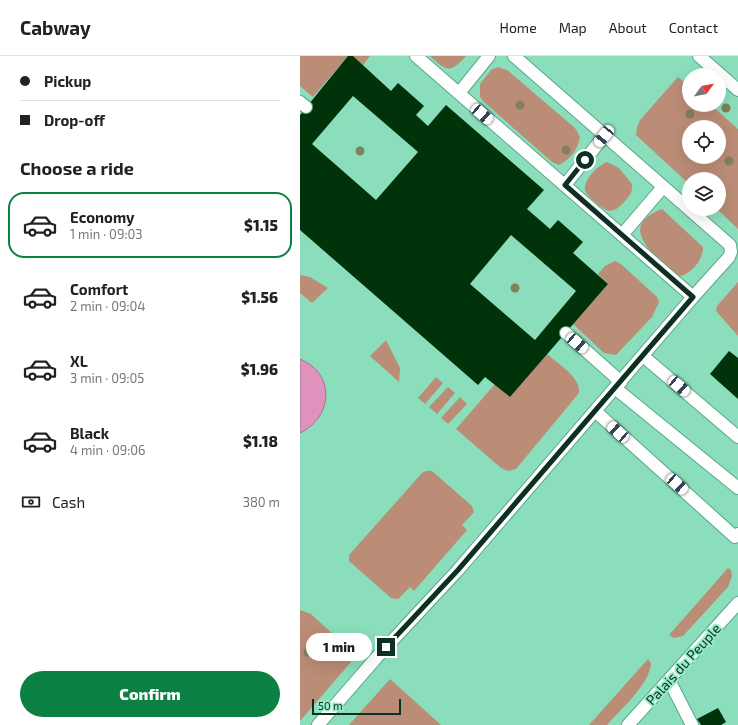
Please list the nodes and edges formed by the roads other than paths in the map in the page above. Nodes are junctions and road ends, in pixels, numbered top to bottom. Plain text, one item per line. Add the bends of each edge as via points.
1 (416, 56) edge
2 (489, 56) edge
3 (514, 56) edge
4 (699, 56) edge
5 (738, 90) edge
6 (459, 93) junction
7 (604, 136) junction
8 (565, 185) junction
9 (662, 187) junction
10 (622, 235) junction
11 (693, 297) junction
12 (566, 333) dead end
13 (643, 356) junction
14 (618, 385) junction
15 (595, 411) junction
16 (738, 437) edge
17 (738, 488) edge
18 (737, 537) edge
19 (738, 603) edge
20 (669, 680) junction
21 (635, 722) edge
22 (687, 723) edge
23 (318, 725) edge

1 - 6 street
2 - 6 street
3 - 7 street
4 - 5 street
6 - 8 street
7 - 8 street
7 - 9 street
8 - 10 street
9 - 10 street
9 - 11 street via 731,248 729,256
10 - 11 street
11 - 13 street
12 - 14 street
13 - 14 street
13 - 16 street
14 - 15 street
14 - 17 street
15 - 18 street
15 - 23 street via 458,570
19 - 20 street, Palais du Peuple
20 - 21 street, Palais du Peuple
20 - 22 street

